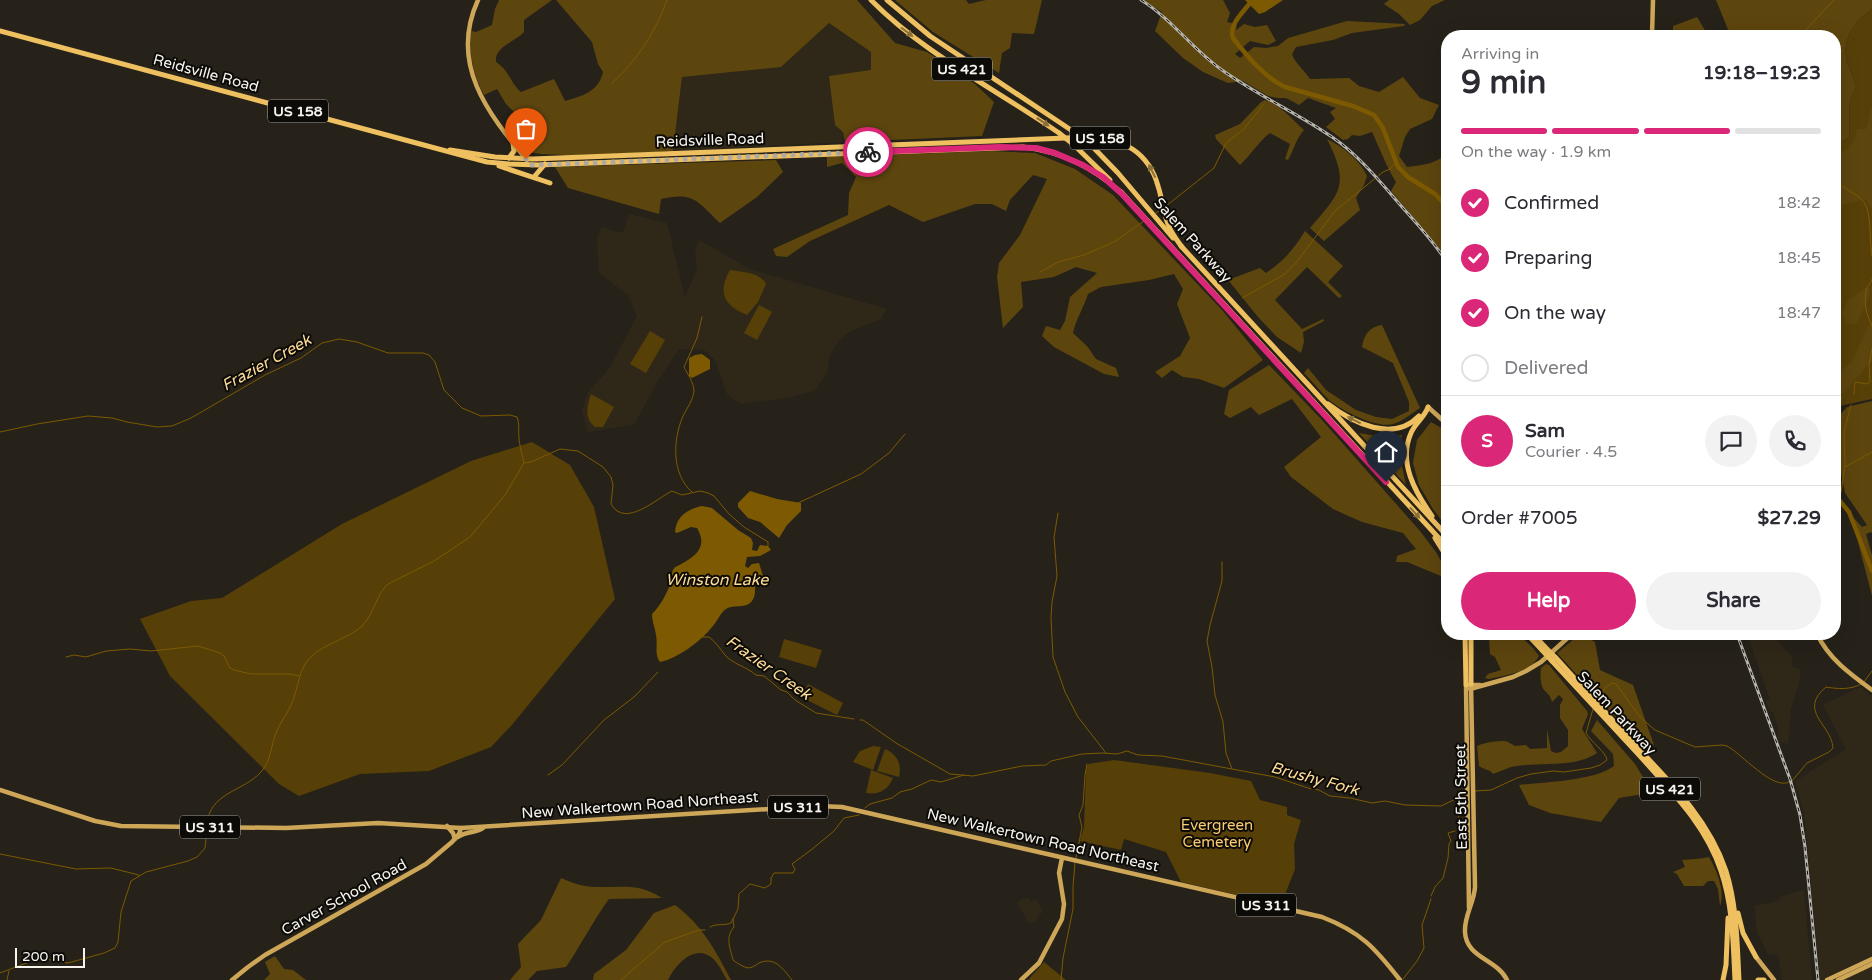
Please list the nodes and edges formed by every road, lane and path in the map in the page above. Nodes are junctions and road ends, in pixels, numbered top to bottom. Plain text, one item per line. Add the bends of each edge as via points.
1 (478, 0) edge
2 (870, 0) edge
3 (886, 0) edge
4 (1652, 0) edge
5 (0, 30) edge
6 (1652, 30) edge
7 (514, 143) junction
8 (987, 144) junction
9 (434, 148) junction
10 (509, 158) junction
11 (526, 159) junction
12 (487, 162) junction
13 (545, 164) junction
14 (531, 165) junction
15 (534, 176) junction
16 (550, 183) dead end
17 (1122, 194) junction
18 (1182, 248) junction
19 (1315, 392) junction
20 (1428, 407) junction
21 (1441, 419) edge
22 (1426, 525) junction
23 (1441, 526) edge
24 (1441, 528) edge
25 (1441, 541) edge
26 (1441, 548) edge
27 (1466, 640) edge
28 (1471, 640) edge
29 (1534, 640) edge
30 (1537, 640) edge
31 (1565, 640) edge
32 (1821, 640) edge
33 (1543, 648) junction
34 (1469, 687) junction
35 (1872, 690) edge
36 (1606, 716) junction
37 (0, 790) edge
38 (446, 826) junction
39 (484, 827) junction
40 (461, 828) junction
41 (455, 839) junction
42 (1062, 858) junction
43 (1730, 886) junction
44 (1728, 895) junction
45 (1469, 909) junction
46 (1756, 957) joint
47 (1872, 959) edge
48 (1872, 964) edge
49 (232, 980) edge
50 (1021, 980) edge
51 (1400, 980) edge
52 (1507, 980) edge
53 (1723, 980) edge
54 (1735, 980) edge
55 (1739, 980) edge
56 (1758, 980) edge
57 (1764, 980) edge
58 (1774, 980) edge
59 (1827, 980) edge
60 (1838, 980) edge

1 - 7 main road via 468,35 471,73 481,96
2 -> 17 highway, Salem Parkway / US 421, bridge via 917,40 1059,133 1096,165
3 - 18 highway, Salem Parkway / US 421, bridge via 923,31 1089,143
4 - 6 main road
5 - 9 highway, Reidsville Road / US 158
7 - 10 highway via 514,151
7 - 11 main road
8 - 11 highway, Reidsville Road / US 158
8 - 13 highway, Reidsville Road / US 158
8 - 17 highway, US 158 via 1055,153 1090,168
18 -> 8 highway, US 158 via 1169,227 1151,168 1127,145 1097,137
9 - 10 highway, Reidsville Road / US 158
9 - 12 highway, Reidsville Road / US 158
10 - 11 highway, Reidsville Road / US 158
11 - 14 main road
12 - 14 highway, Reidsville Road / US 158
12 - 15 highway
13 - 14 highway, Reidsville Road / US 158
13 - 15 highway
15 - 16 highway
17 -> 22 highway, Salem Parkway / US 421
18 - 19 highway, Salem Parkway / US 421
20 -> 19 highway via 1408,425 1381,429 1346,416
19 - 24 highway, Salem Parkway / US 421
20 - 21 main road
20 - 23 highway via 1409,437 1408,465 1420,498
22 - 25 highway, Salem Parkway / US 421
22 - 26 highway
27 - 34 highway
28 - 34 highway
29 - 33 highway, Salem Parkway / US 421
30 - 33 highway, Salem Parkway / US 421
31 - 34 main road via 1526,672
32 - 35 main road via 1832,658
33 - 36 highway, Salem Parkway / US 421, bridge
34 - 45 main road, East 5th Street
34 - 45 main road, East 5th Street via 1475,890
36 - 43 highway, Salem Parkway / US 421 via 1698,816 1715,845
36 - 44 highway, Salem Parkway / US 421 via 1694,818 1715,855
37 - 38 main road, New Walkertown Road Northeast / US 311 via 95,821 121,826 286,828 378,823
38 - 40 main road, New Walkertown Road Northeast / US 311
38 - 41 main road
39 - 40 main road, New Walkertown Road Northeast / US 311
39 - 41 main road
39 - 42 main road, New Walkertown Road Northeast / US 311 via 842,807
40 - 41 main road, Carver School Road
41 - 49 main road, Carver School Road via 420,868 265,955
42 - 50 main road via 1059,874 1064,904 1062,919 1039,963
42 - 51 main road, New Walkertown Road Northeast / US 311 via 1323,918 1362,938
43 - 46 highway via 1743,933
43 - 55 highway, Salem Parkway / US 421
44 - 53 highway
44 - 54 highway, Salem Parkway / US 421
45 - 52 main road, East 5th Street via 1466,942 1475,953 1499,968
46 - 58 main road
47 - 59 main road
48 - 60 main road
56 - 57 highway

